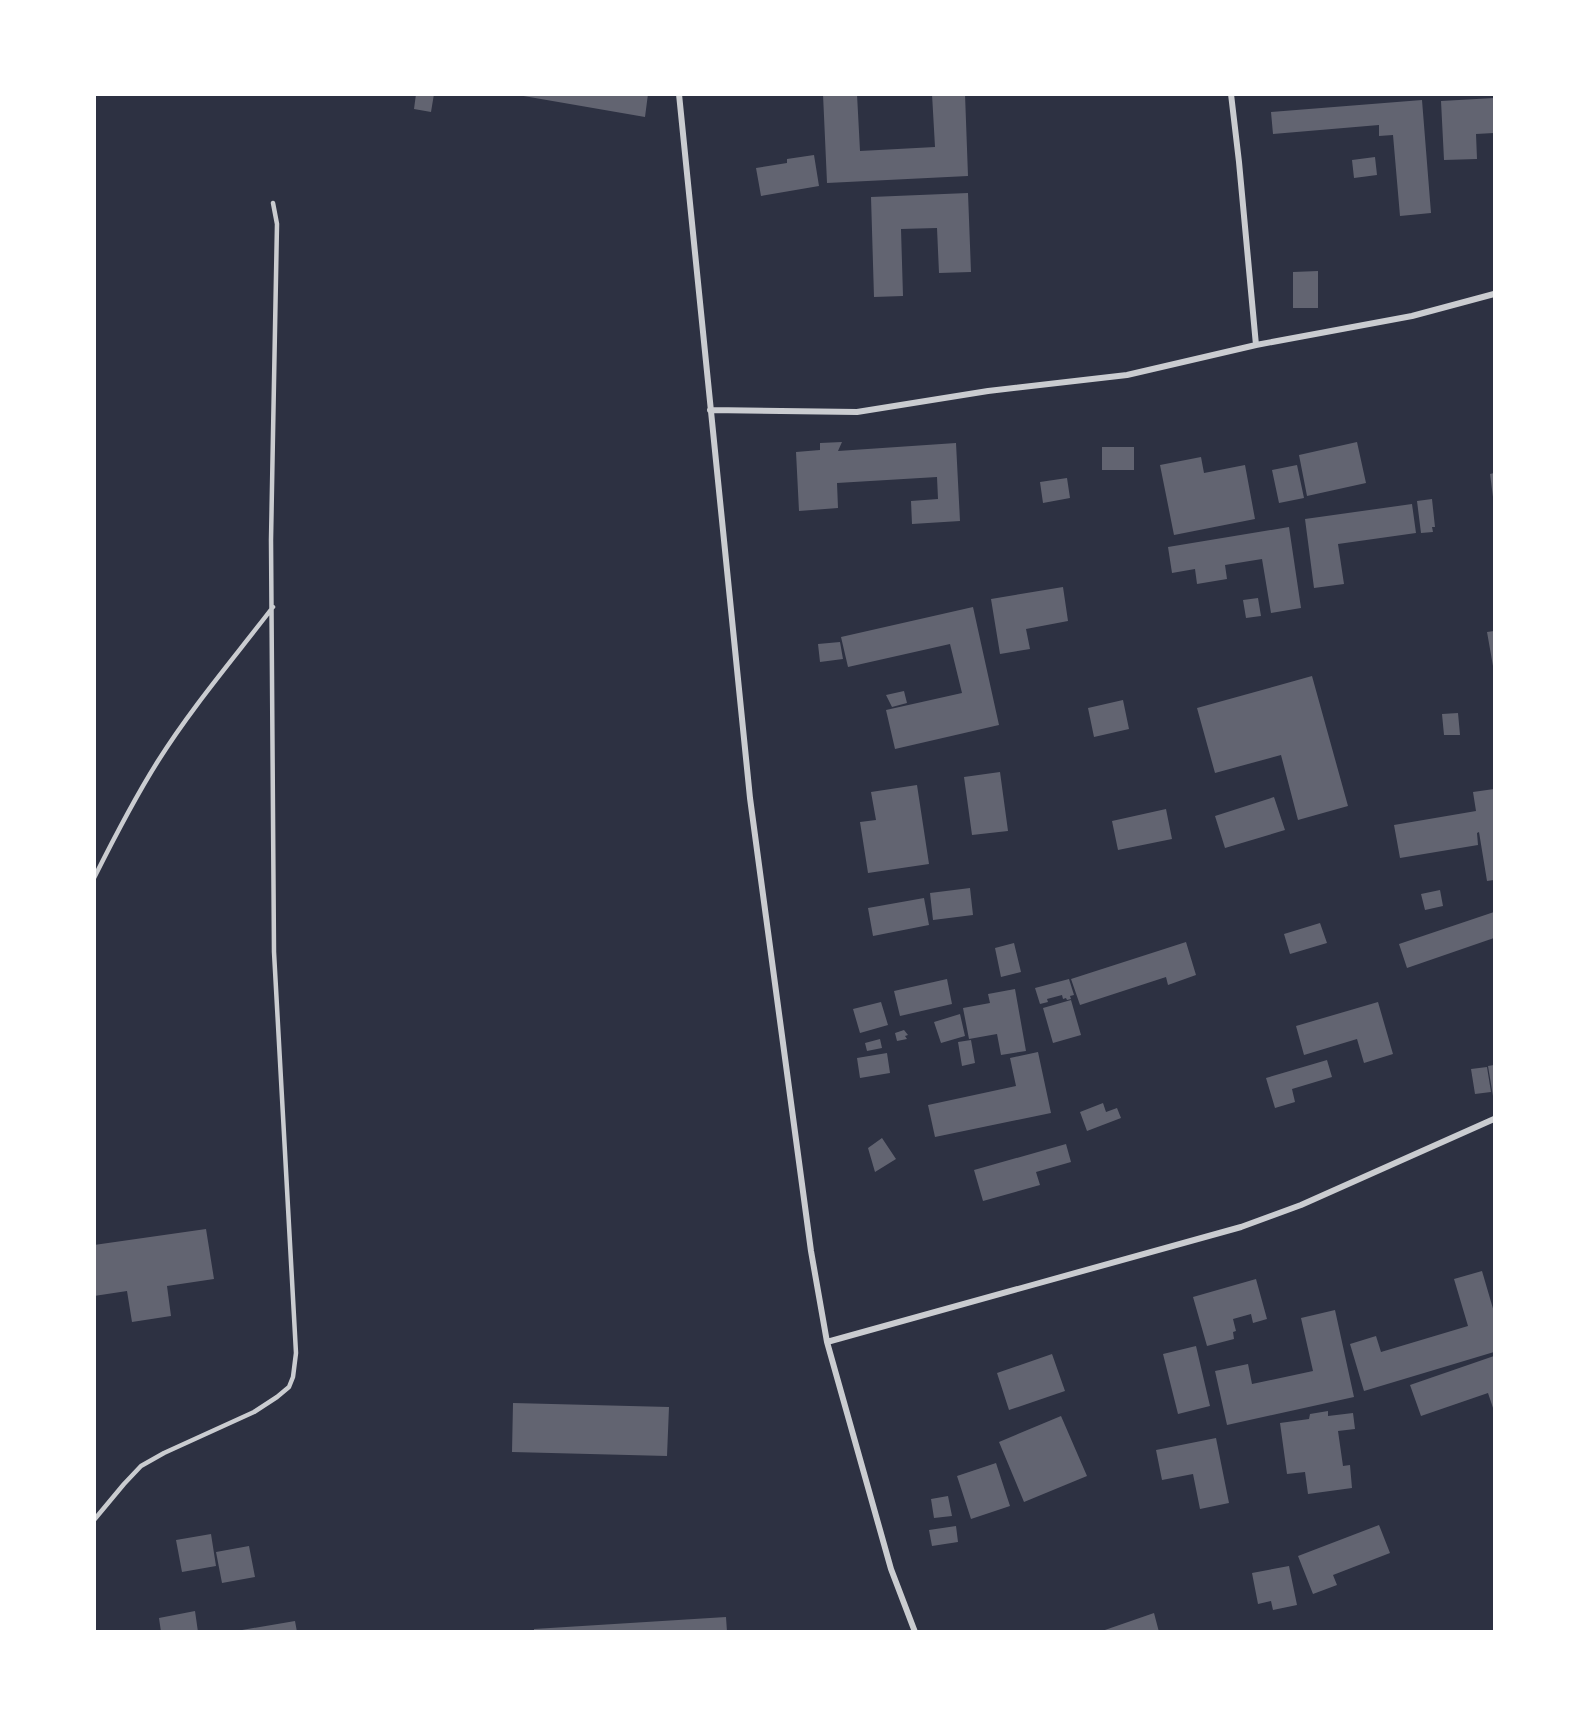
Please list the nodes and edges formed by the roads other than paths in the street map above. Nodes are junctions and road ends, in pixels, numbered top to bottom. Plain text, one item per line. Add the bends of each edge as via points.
1 (679, 94) edge
2 (1231, 94) edge
3 (273, 203) dead end
4 (1494, 294) edge
5 (1256, 345) junction
6 (710, 410) junction
7 (273, 608) junction
8 (94, 878) edge
9 (1494, 1119) edge
10 (828, 1342) junction
11 (94, 1520) edge
12 (915, 1632) edge

1 - 6 street
2 - 5 street
3 - 7 lane via 277,224
4 - 5 street via 1412,316
5 - 6 street via 1127,375 988,391 857,412
6 - 10 street via 750,798 811,1251
7 - 8 lane via 159,760 124,817
7 - 11 lane via 274,952 297,1353 293,1377 289,1387 255,1412 141,1466
9 - 10 street via 1331,1192 1241,1227
10 - 12 street via 891,1569

